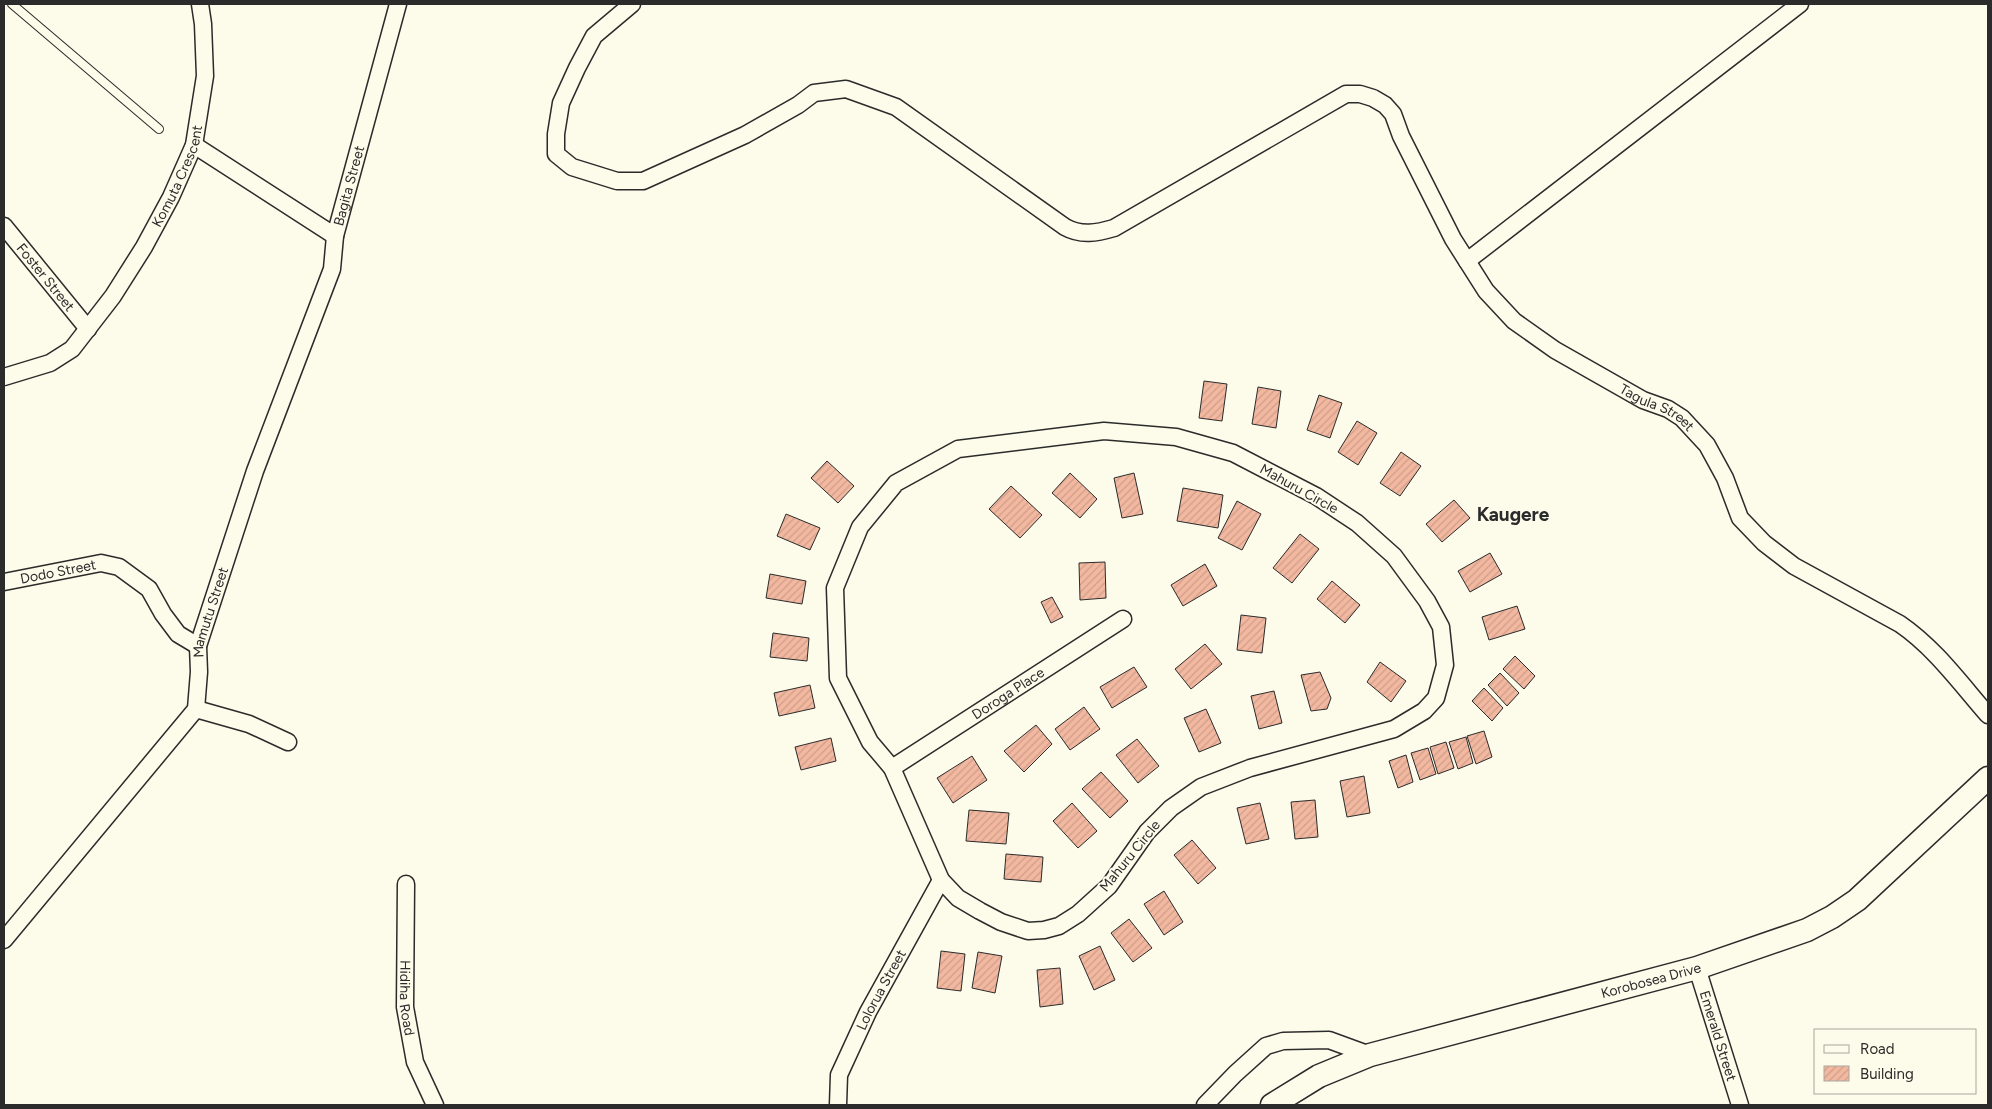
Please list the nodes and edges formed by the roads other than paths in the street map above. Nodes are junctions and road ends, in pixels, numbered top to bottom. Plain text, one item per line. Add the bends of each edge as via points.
1 (12, 4) edge
2 (200, 4) edge
3 (398, 4) edge
4 (632, 4) edge
5 (1800, 4) edge
6 (159, 129) dead end
7 (194, 145) junction
8 (4, 226) edge
9 (334, 236) junction
10 (1468, 261) junction
11 (88, 329) junction
12 (4, 377) edge
13 (4, 582) edge
14 (1123, 620) dead end
15 (198, 646) junction
16 (196, 709) junction
17 (1988, 715) edge
18 (288, 742) dead end
19 (892, 768) junction
20 (1988, 778) edge
21 (941, 880) junction
22 (406, 884) dead end
23 (4, 940) edge
24 (1696, 968) junction
25 (1370, 1055) junction
26 (435, 1105) edge
27 (838, 1105) edge
28 (1205, 1105) edge
29 (1272, 1105) edge
30 (1740, 1105) edge

1 - 6 lane
2 - 7 street, Komuta Crescent via 205,76
3 - 9 street, Bagita Street
4 - 10 street, Tagula Street via 594,36 561,103 556,154 572,167 617,181 643,181 745,135 814,94 846,89 896,107 1075,233 1098,233 1114,228 1346,94 1360,94 1385,105 1393,114 1430,196 1452,239
5 - 10 street
7 - 9 street, Bagita Street
7 - 11 street, Komuta Crescent via 144,247
8 - 11 street, Foster Street
9 - 15 street, Mamutu Street via 332,269 255,471
10 - 17 street, Tagula Street via 1486,291 1514,321 1555,350 1682,418 1707,445 1725,478 1740,518 1764,543 1794,566 1915,635
11 - 12 street, Komuta Crescent via 72,349 50,363
13 - 15 street, Dodo Street via 101,564 118,567 150,589 178,634
14 - 19 street, Doroga Place
15 - 16 street, Mamutu Street
16 - 18 street via 249,724
16 - 23 street
19 - 21 street, Mahuru Circle
19 - 21 street, Mahuru Circle via 870,742 838,678 835,588 860,527 896,483 958,448 1104,431 1176,437 1233,453 1316,496 1357,523 1394,556 1427,600 1441,627 1446,665 1436,698 1424,711 1382,734 1250,768 1201,787 1170,808 1147,832 1109,886 1059,926 1028,931 1002,922 958,898
20 - 24 main road, Korobosea Drive via 1857,900 1832,917 1807,930
21 - 27 street, Lolorua Street via 839,1075
22 - 26 street, Hidiha Road via 405,1007 415,1062
24 - 25 main road, Korobosea Drive
24 - 30 street, Emerald Street
25 - 28 street via 1329,1040 1283,1041 1266,1046
25 - 29 main road, Korobosea Drive via 1319,1076

